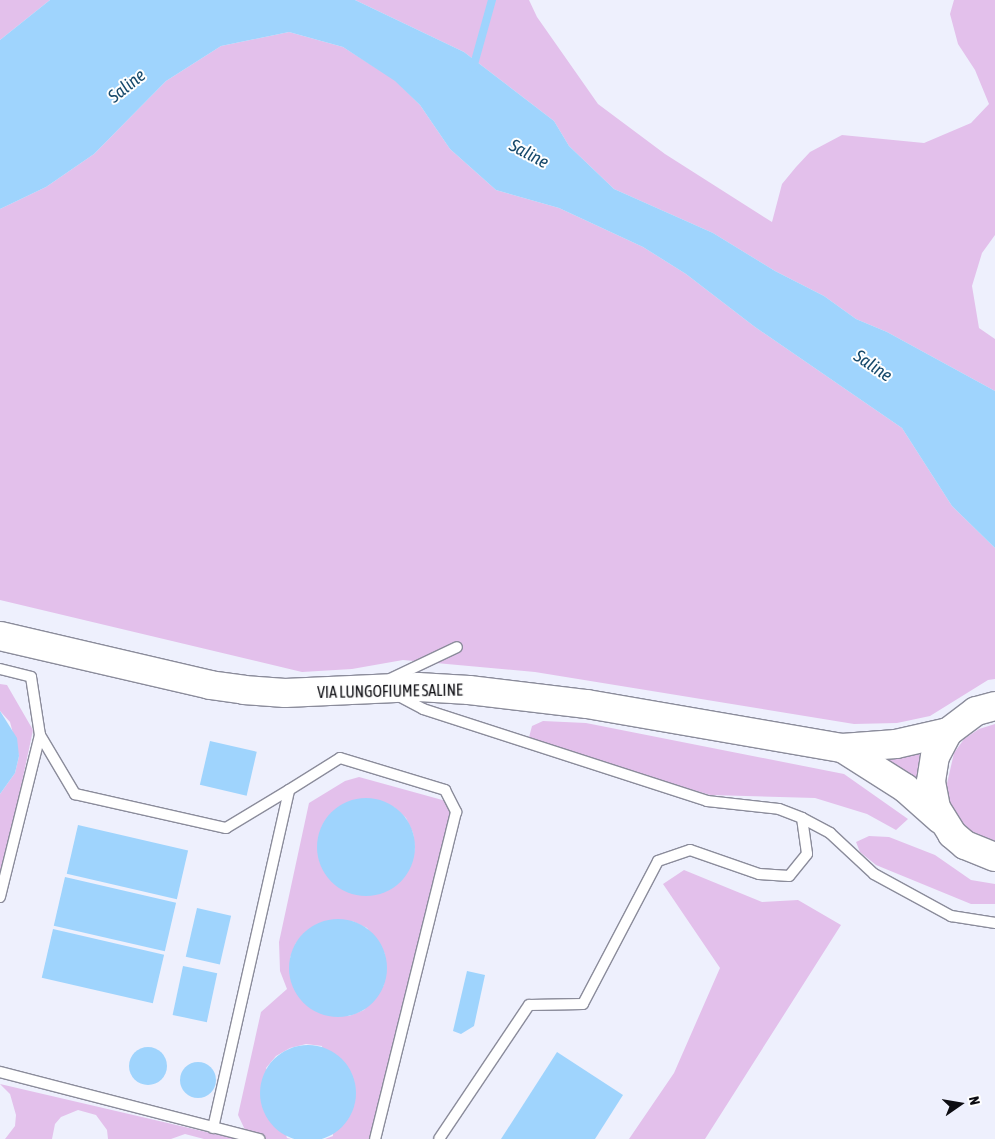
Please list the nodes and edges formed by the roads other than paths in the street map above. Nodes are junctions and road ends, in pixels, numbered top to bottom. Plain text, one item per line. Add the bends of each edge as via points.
1 (0, 636) edge
2 (457, 647) dead end
3 (0, 669) edge
4 (377, 689) junction
5 (995, 706) edge
6 (948, 732) junction
7 (40, 735) junction
8 (842, 748) junction
9 (289, 790) junction
10 (802, 818) junction
11 (942, 821) junction
12 (995, 856) edge
13 (0, 897) edge
14 (995, 923) edge
15 (0, 1072) edge
16 (213, 1128) junction
17 (260, 1139) edge
18 (375, 1139) edge
19 (440, 1139) edge

1 - 4 street, VIA LUNGOFIUME SALINE via 210,685 285,693
2 - 4 lane
3 - 7 lane via 32,677
4 - 8 street, VIA LUNGOFIUME SALINE via 469,690 544,698
4 - 10 lane via 423,709 707,801 779,809
5 - 6 street via 976,711
6 - 8 street, VIA LUNGOFIUME SALINE via 896,744
6 - 11 street via 932,769 932,796
7 - 9 lane via 75,794 226,828
7 - 13 lane
8 - 11 street, VIA LUNGOFIUME SALINE via 905,788
9 - 16 lane
9 - 18 lane via 340,758 445,790 456,812
10 - 14 lane via 830,833 874,874 951,916
10 - 19 lane via 807,854 789,876 760,874 690,850 658,861 583,1004 529,1005
11 - 12 street, VIA LUNGOFIUME SALINE via 965,845
15 - 16 lane
16 - 17 lane

